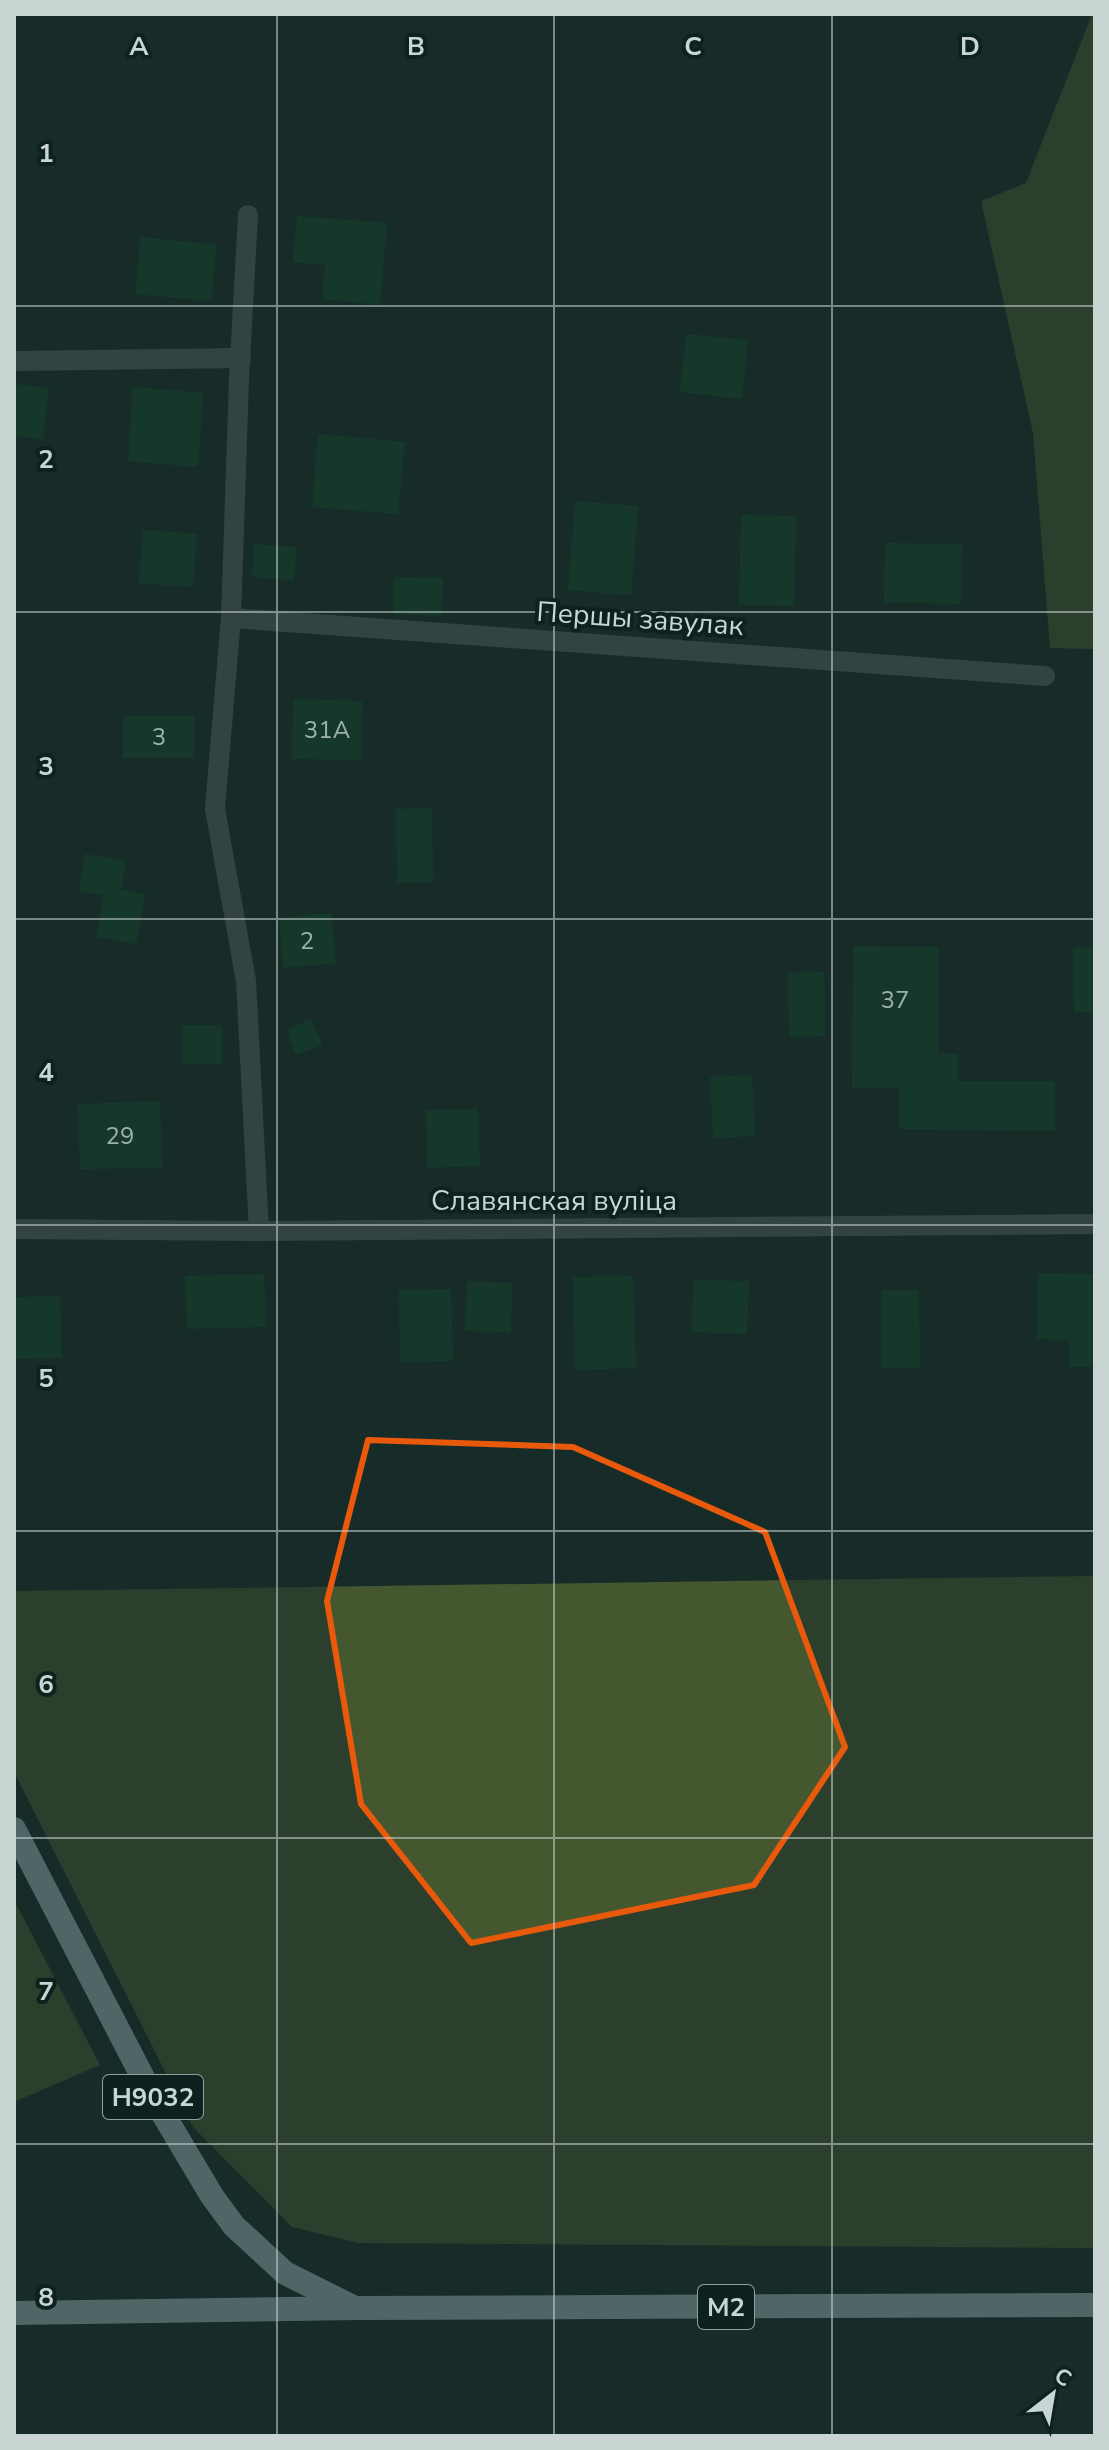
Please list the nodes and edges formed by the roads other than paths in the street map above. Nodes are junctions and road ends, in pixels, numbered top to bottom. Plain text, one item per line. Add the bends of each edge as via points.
1 (248, 215) dead end
2 (241, 358) junction
3 (14, 361) edge
4 (231, 618) junction
5 (1045, 676) dead end
6 (1095, 1224) edge
7 (14, 1229) edge
8 (259, 1231) junction
9 (14, 1829) edge
10 (1095, 2305) edge
11 (357, 2308) junction
12 (14, 2313) edge

1 - 2 street
2 - 3 street
2 - 4 street
4 - 5 street, Першы завулак
4 - 8 street via 215,809 246,981
6 - 8 street, Славянская вуліца
7 - 8 street, Славянская вуліца
9 - 11 highway, Н9032 via 153,2097 212,2196 234,2226 285,2273
10 - 11 highway, М2
11 - 12 highway, М2

